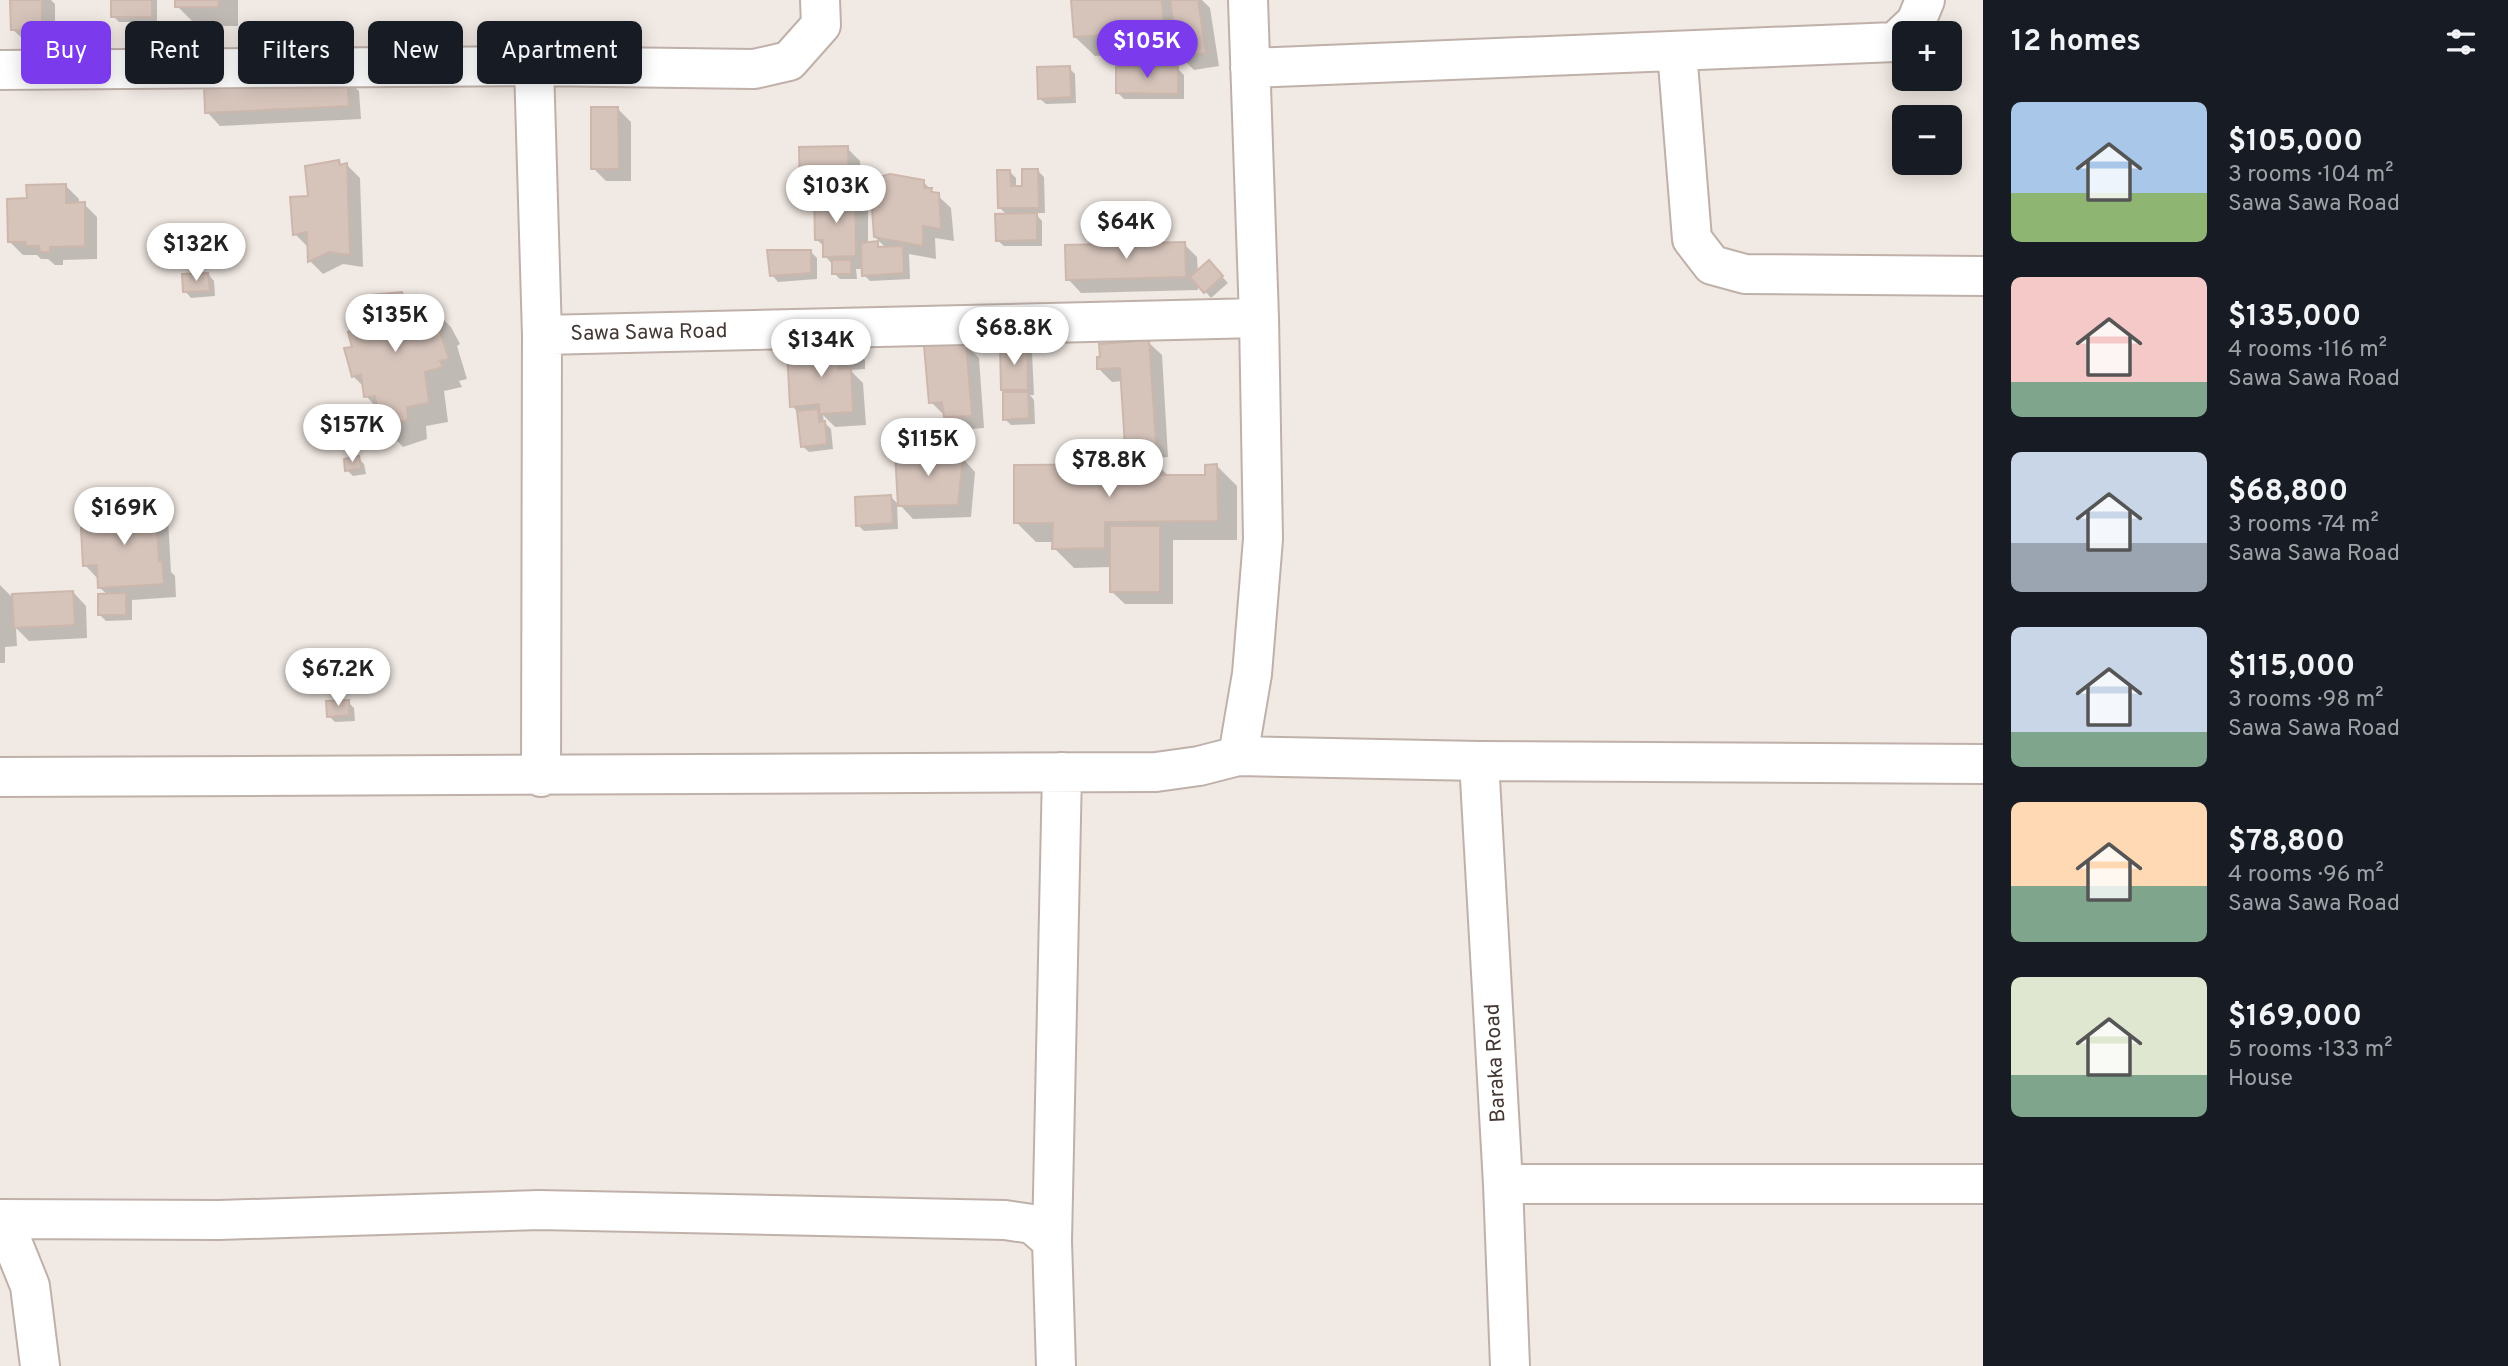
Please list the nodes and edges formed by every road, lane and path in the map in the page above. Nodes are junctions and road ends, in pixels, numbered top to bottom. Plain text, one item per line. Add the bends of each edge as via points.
1 (820, 0) edge
2 (1248, 0) edge
3 (1925, 0) edge
4 (1677, 51) junction
5 (477, 66) edge
6 (642, 67) edge
7 (1250, 68) junction
8 (0, 70) edge
9 (535, 84) edge
10 (1983, 276) edge
11 (1259, 318) junction
12 (542, 335) junction
13 (1238, 756) junction
14 (1479, 761) junction
15 (1983, 764) edge
16 (1062, 772) junction
17 (541, 777) junction
18 (0, 778) edge
19 (1503, 1184) junction
20 (1983, 1184) edge
21 (2, 1219) edge
22 (1052, 1241) junction
23 (40, 1366) edge
24 (1056, 1366) edge
25 (1510, 1366) edge

1 - 6 street via 821,25 789,61 754,69
2 - 7 street
3 - 4 street via 1916,22 1895,42
4 - 7 street
4 - 10 street via 1692,239 1712,265 1745,274
5 - 8 street
7 - 11 street
9 - 12 street
11 - 12 street, Sawa Sawa Road
11 - 13 street via 1263,539 1252,674
12 - 17 street
13 - 14 street
13 - 16 street via 1156,772
14 - 15 street
14 - 19 street, Baraka Road
16 - 17 street
16 - 22 street
17 - 18 street
19 - 20 street
19 - 25 street, Baraka Road
21 - 22 street via 219,1220 539,1210 977,1219 1032,1224
21 - 23 street via 30,1286
22 - 24 street

